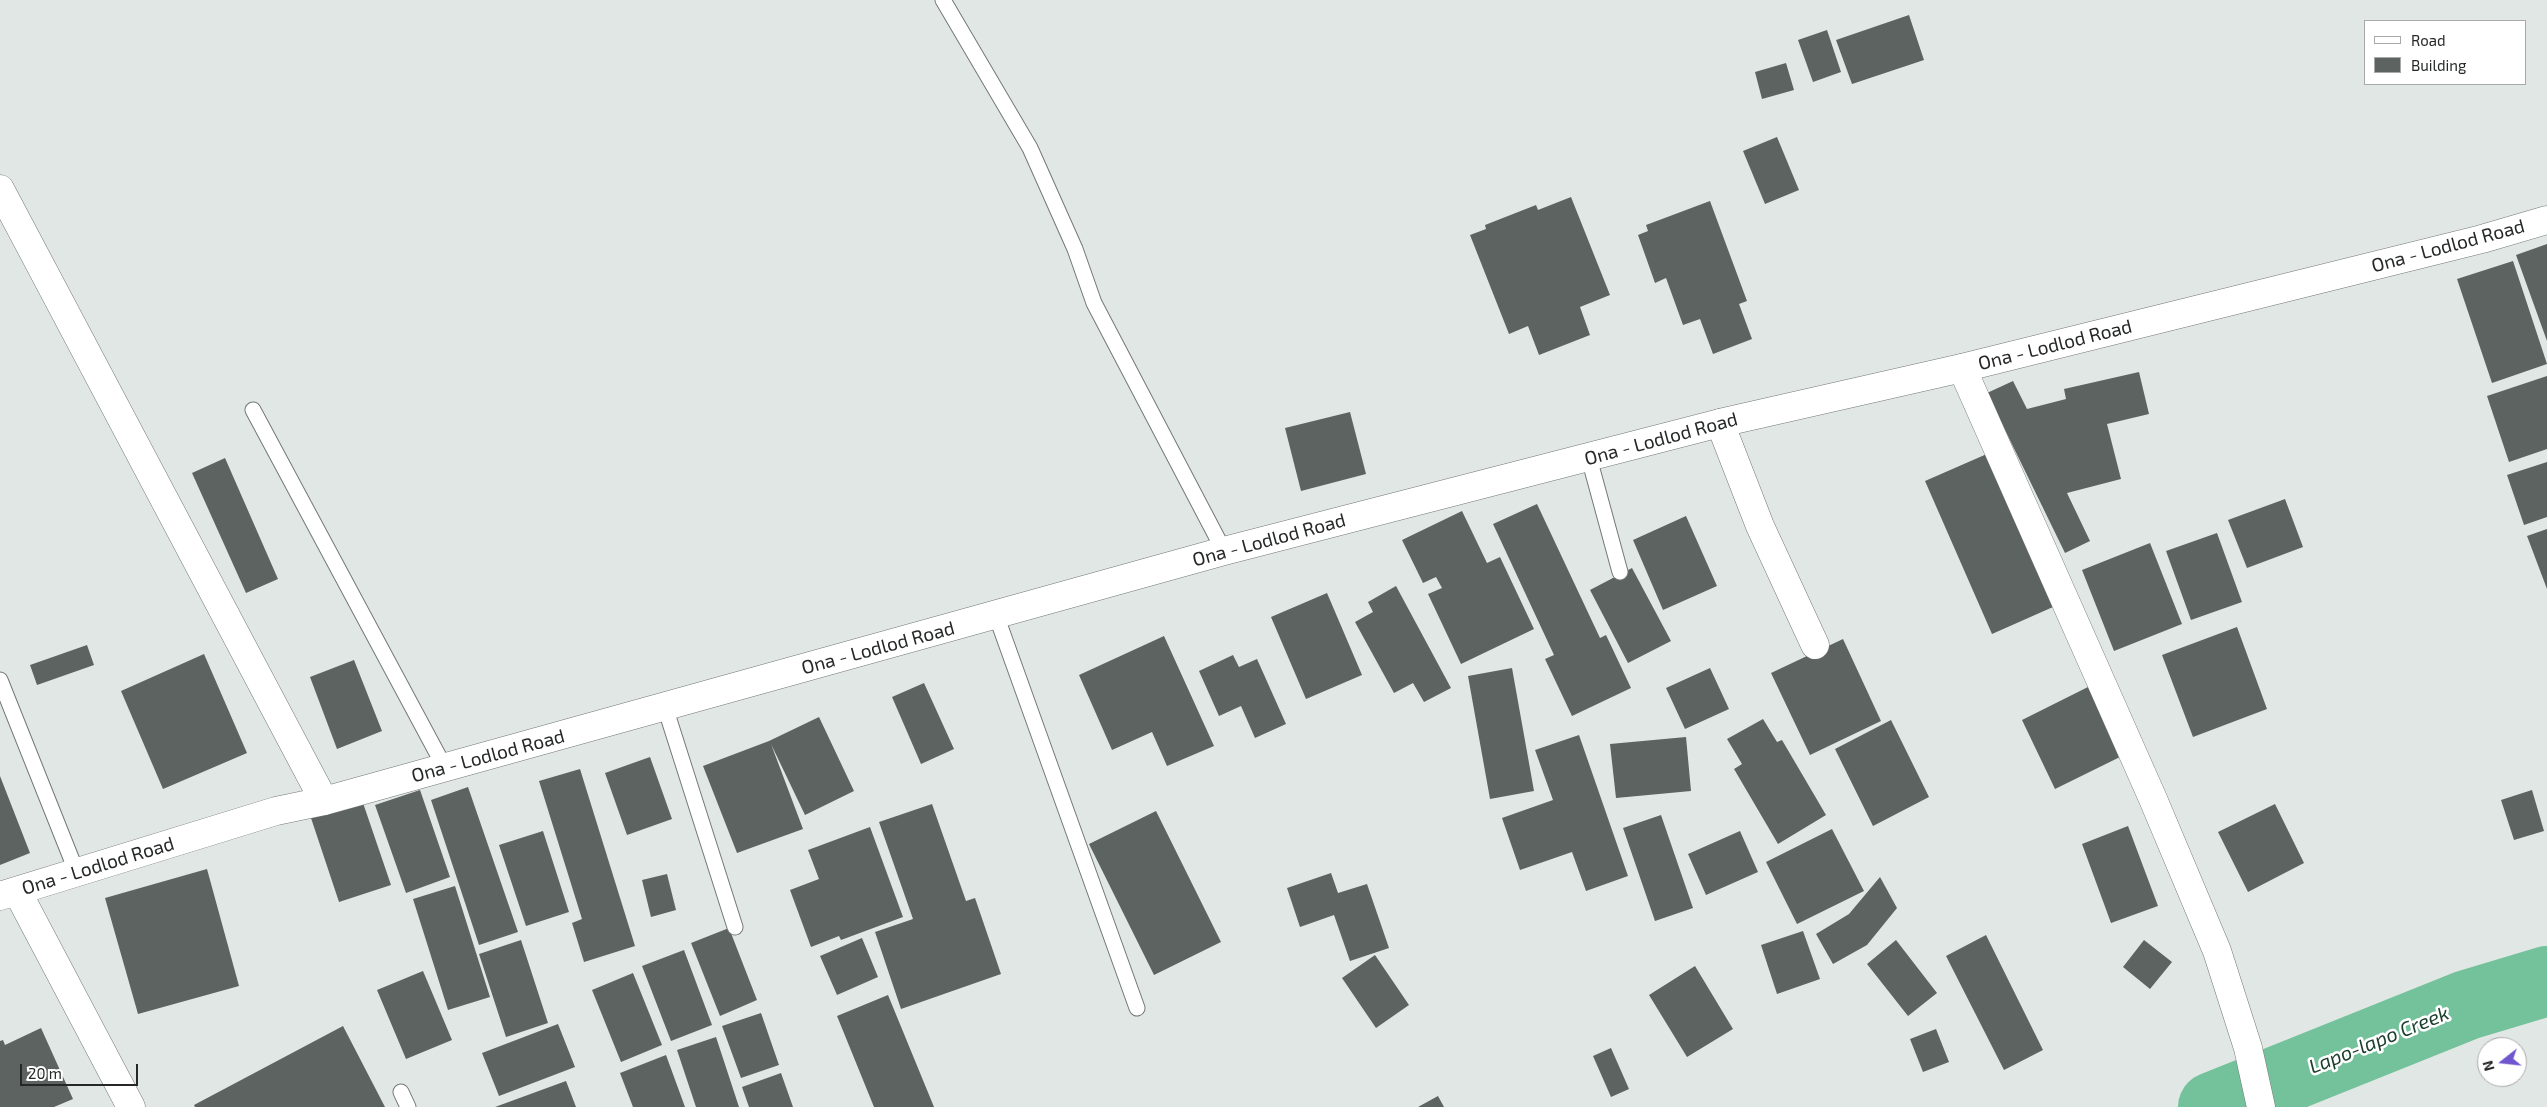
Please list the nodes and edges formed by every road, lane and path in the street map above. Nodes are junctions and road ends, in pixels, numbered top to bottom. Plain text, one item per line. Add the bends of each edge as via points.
1 (943, 0) edge
2 (0, 189) edge
3 (2547, 220) edge
4 (1962, 368) junction
5 (253, 410) dead end
6 (1720, 422) junction
7 (1589, 458) junction
8 (1224, 551) junction
9 (1620, 572) dead end
10 (996, 615) junction
11 (1816, 645) dead end
12 (0, 680) edge
13 (665, 707) junction
14 (445, 768) junction
15 (324, 801) junction
16 (77, 873) junction
17 (8, 893) edge
18 (735, 927) dead end
19 (1137, 1008) dead end
20 (401, 1092) dead end
21 (131, 1107) edge
22 (408, 1107) edge
23 (2261, 1107) edge

1 - 8 lane via 1030,148 1075,249 1094,303
2 - 15 main road
3 - 4 main road, Ona - Lodlod Road
4 - 6 main road, Ona - Lodlod Road
4 - 23 main road via 2217,951 2248,1048
5 - 14 lane
6 - 7 main road, Ona - Lodlod Road
6 - 11 main road via 1760,526
7 - 8 main road, Ona - Lodlod Road
7 - 9 lane
8 - 10 main road, Ona - Lodlod Road
10 - 13 main road, Ona - Lodlod Road
10 - 19 lane
12 - 16 lane
13 - 14 main road, Ona - Lodlod Road
13 - 18 lane
14 - 15 main road, Ona - Lodlod Road
15 - 16 main road, Ona - Lodlod Road via 276,812
16 - 17 main road, Ona - Lodlod Road
17 - 21 main road
20 - 22 lane

